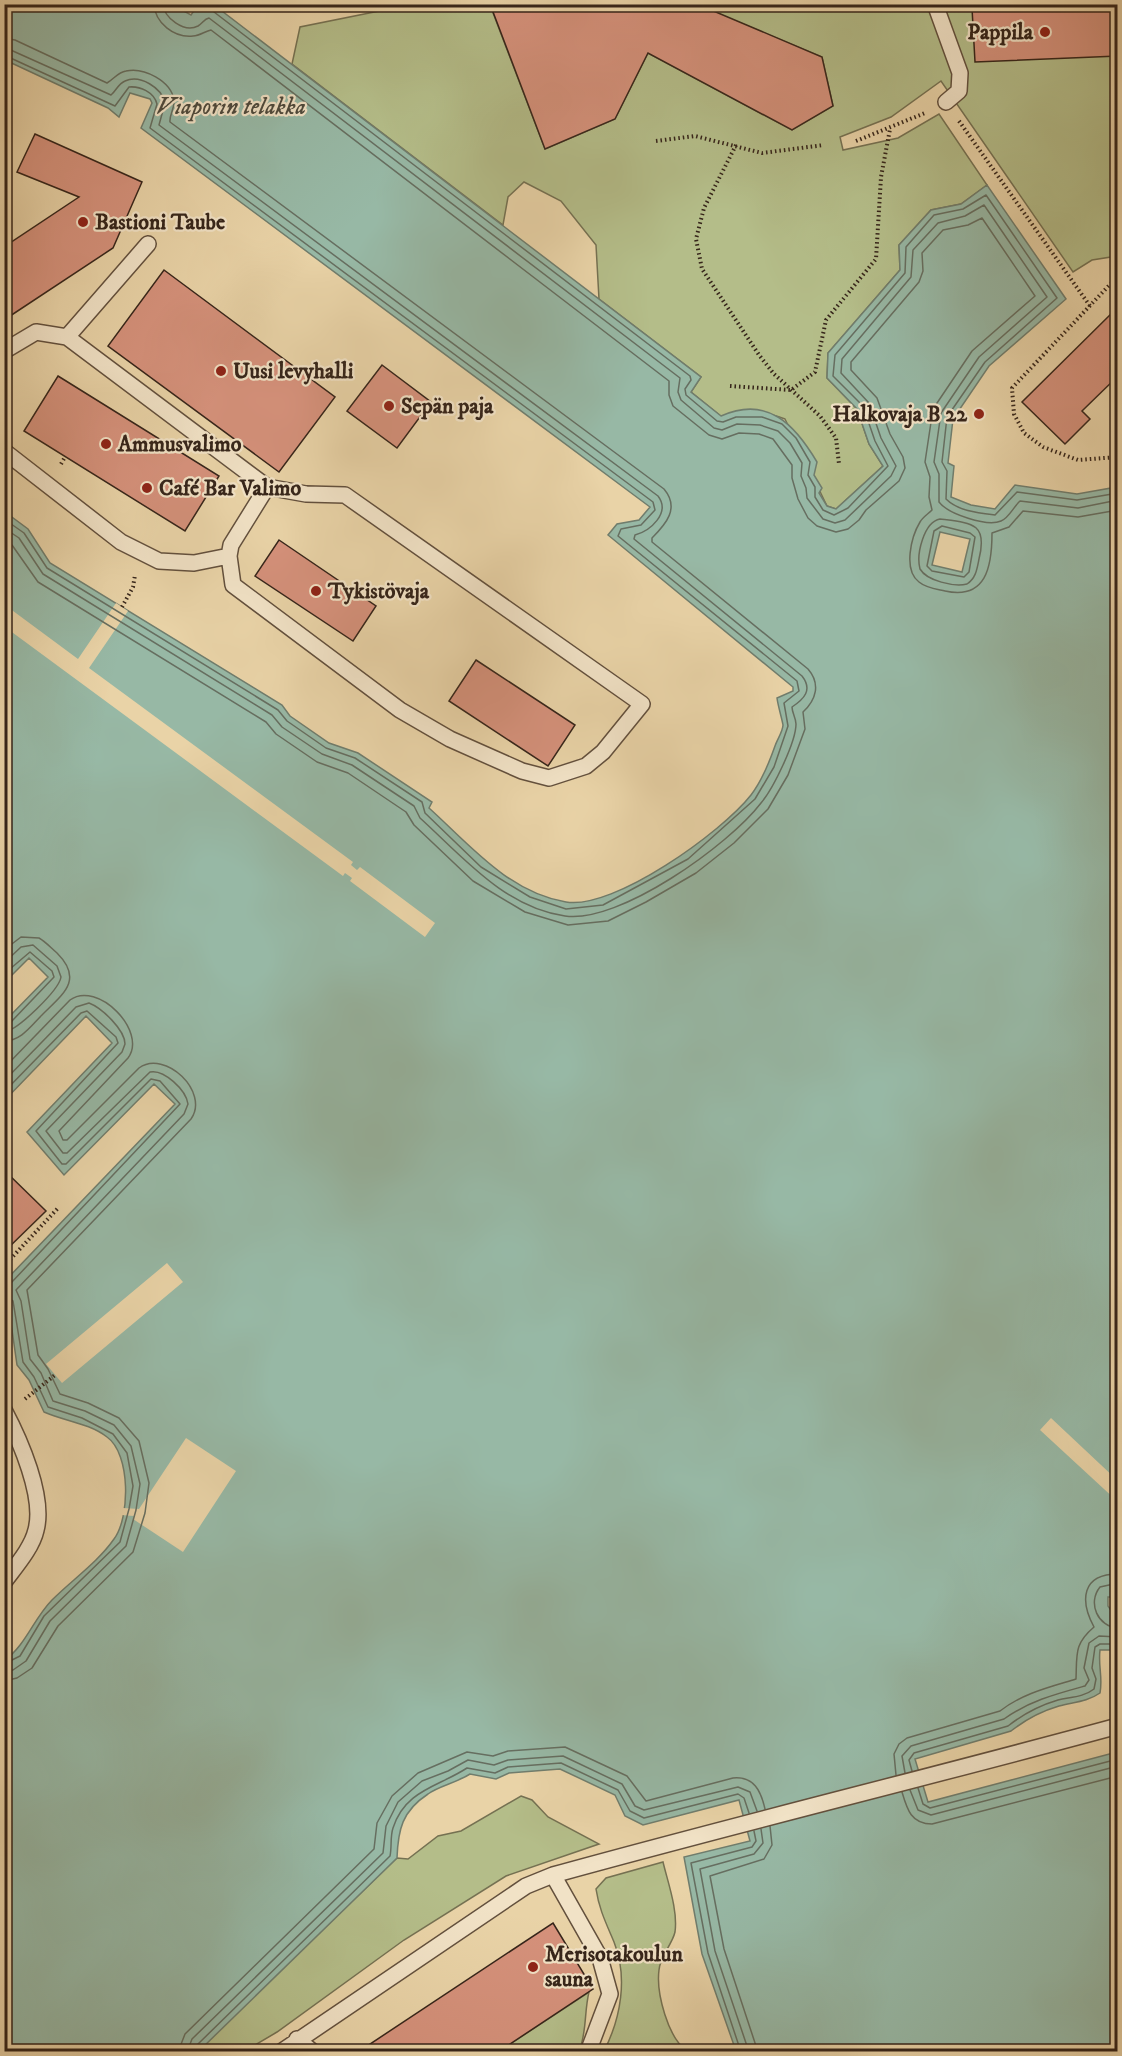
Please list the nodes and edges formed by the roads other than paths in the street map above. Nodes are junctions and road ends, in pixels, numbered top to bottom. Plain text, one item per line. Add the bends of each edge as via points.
1 (935, 4) edge
2 (946, 102) road end
3 (148, 244) dead end
4 (68, 337) junction
5 (4, 351) edge
6 (4, 451) edge
7 (267, 487) junction
8 (229, 556) junction
9 (4, 1410) edge
10 (4, 1582) edge
11 (1118, 1726) edge
12 (554, 1875) junction
13 (297, 2038) junction
14 (281, 2052) edge
15 (313, 2052) edge
16 (588, 2052) edge

1 - 2 lane via 960,73 959,91
3 - 4 lane
4 - 5 lane via 36,332
4 - 7 lane
6 - 8 lane via 122,542 159,561 194,563
7 - 8 lane via 231,545
7 - 8 lane via 345,495 642,704 603,752 586,766 549,778 522,771 450,739 400,710 233,585
9 - 10 lane via 32,1476 37,1509 36,1531
11 - 12 lane
12 - 13 lane via 526,1886
12 - 16 lane via 600,1958 610,1994
13 - 14 lane
13 - 15 lane

